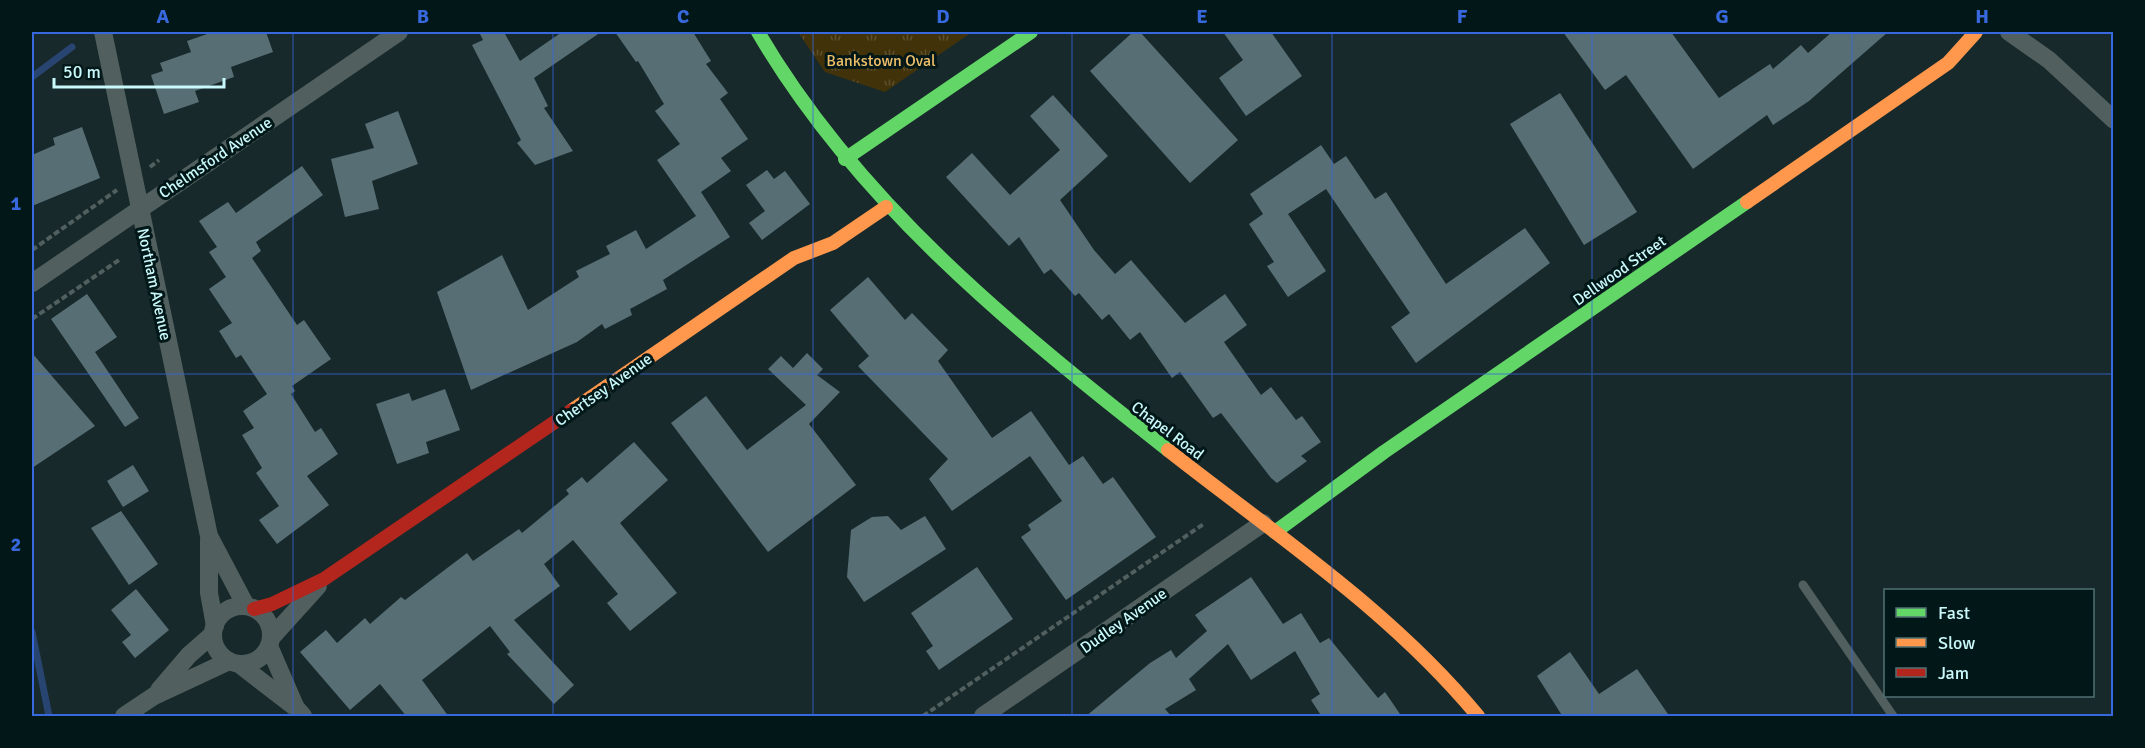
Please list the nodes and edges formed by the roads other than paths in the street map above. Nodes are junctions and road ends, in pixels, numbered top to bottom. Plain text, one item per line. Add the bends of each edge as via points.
1 (103, 32) edge
2 (399, 32) edge
3 (758, 32) edge
4 (1031, 32) edge
5 (1976, 32) edge
6 (2009, 32) edge
7 (2114, 120) edge
8 (845, 159) junction
9 (886, 207) junction
10 (140, 209) junction
11 (32, 283) edge
12 (1269, 527) junction
13 (209, 536) junction
14 (324, 579) junction
15 (1803, 585) dead end
16 (250, 607) junction
17 (214, 630) junction
18 (270, 642) junction
19 (234, 662) junction
20 (153, 696) junction
21 (300, 712) edge
22 (124, 717) edge
23 (983, 717) edge
24 (1478, 717) edge
25 (1893, 717) edge

1 - 10 street, Northam Avenue
2 - 10 street, Chelmsford Avenue
3 - 8 street, Chapel Road via 780,71
4 - 8 street
5 - 12 street, Dellwood Street via 1948,63
6 - 7 street via 2049,60
8 - 9 street, Chapel Road
9 - 12 street, Chapel Road via 1091,390
9 - 14 street, Chertsey Avenue via 833,243 794,258
10 - 11 street, Chelmsford Avenue
10 - 13 street, Northam Avenue
12 - 23 street, Dudley Avenue
12 - 24 street, Chapel Road via 1403,633 1446,676
13 - 16 street, Northam Avenue
13 - 17 street, Northam Avenue via 209,593
14 - 16 street, Chertsey Avenue via 272,604
14 - 18 street, Chertsey Avenue
15 - 25 lane
16 - 17 street via 229,609
16 - 18 street via 267,621
17 - 19 street via 216,647
17 - 20 street
18 - 19 street via 258,659
18 - 21 street
19 - 20 street
19 - 21 street
20 - 22 street

